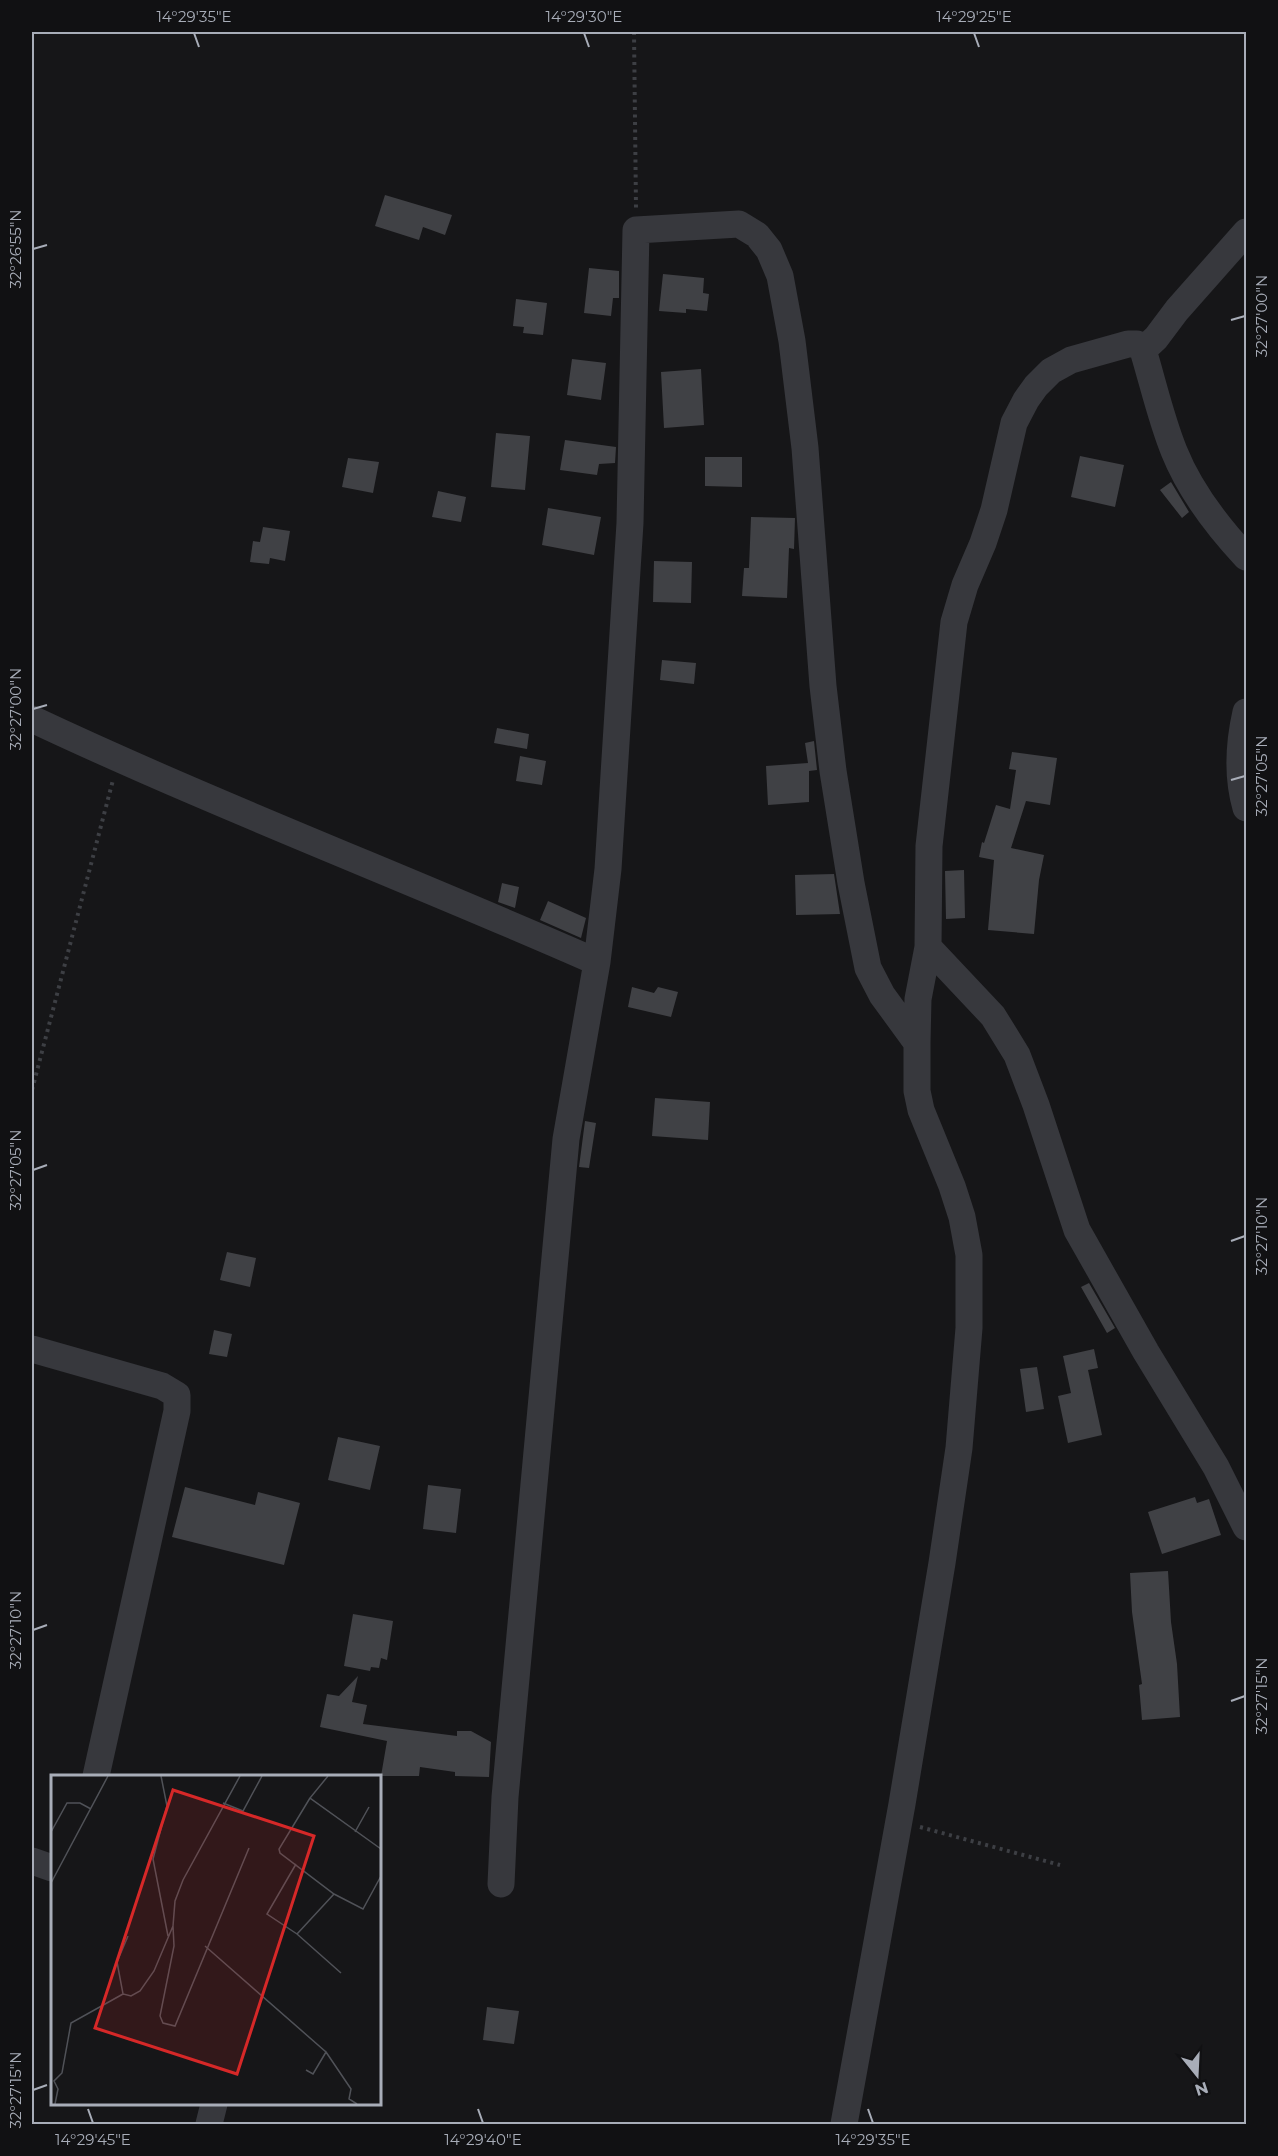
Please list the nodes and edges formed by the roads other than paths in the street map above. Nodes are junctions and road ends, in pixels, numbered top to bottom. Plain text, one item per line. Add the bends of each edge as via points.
1 (1246, 232) edge
2 (1143, 350) junction
3 (1246, 557) edge
4 (1246, 712) edge
5 (32, 719) edge
6 (1246, 808) edge
7 (928, 947) junction
8 (597, 962) junction
9 (916, 1043) junction
10 (32, 1349) edge
11 (1246, 1527) edge
12 (96, 1775) edge
13 (32, 1861) edge
14 (51, 1868) edge
15 (501, 1884) dead end
16 (214, 2105) edge
17 (209, 2124) edge
18 (844, 2124) edge

1 - 2 street
2 - 3 street via 1174,451 1194,491
2 - 7 street via 1137,344 1128,344 1071,360 1051,371 1036,386 1014,423 994,510 964,585 954,622 929,846
4 - 6 street via 1240,739
5 - 8 street via 118,760
7 - 9 street via 918,999
7 - 11 street via 993,1016 1017,1055 1077,1230 1216,1467
8 - 9 street via 608,869 630,523 636,230 738,224 757,235 769,250 780,276 792,341 805,448 832,771 868,968
8 - 15 street via 562,1173 505,1797
9 - 18 street via 921,1110 962,1217 969,1255 969,1328 942,1563
10 - 12 street via 162,1386 177,1395 177,1411
13 - 14 street
16 - 17 street

